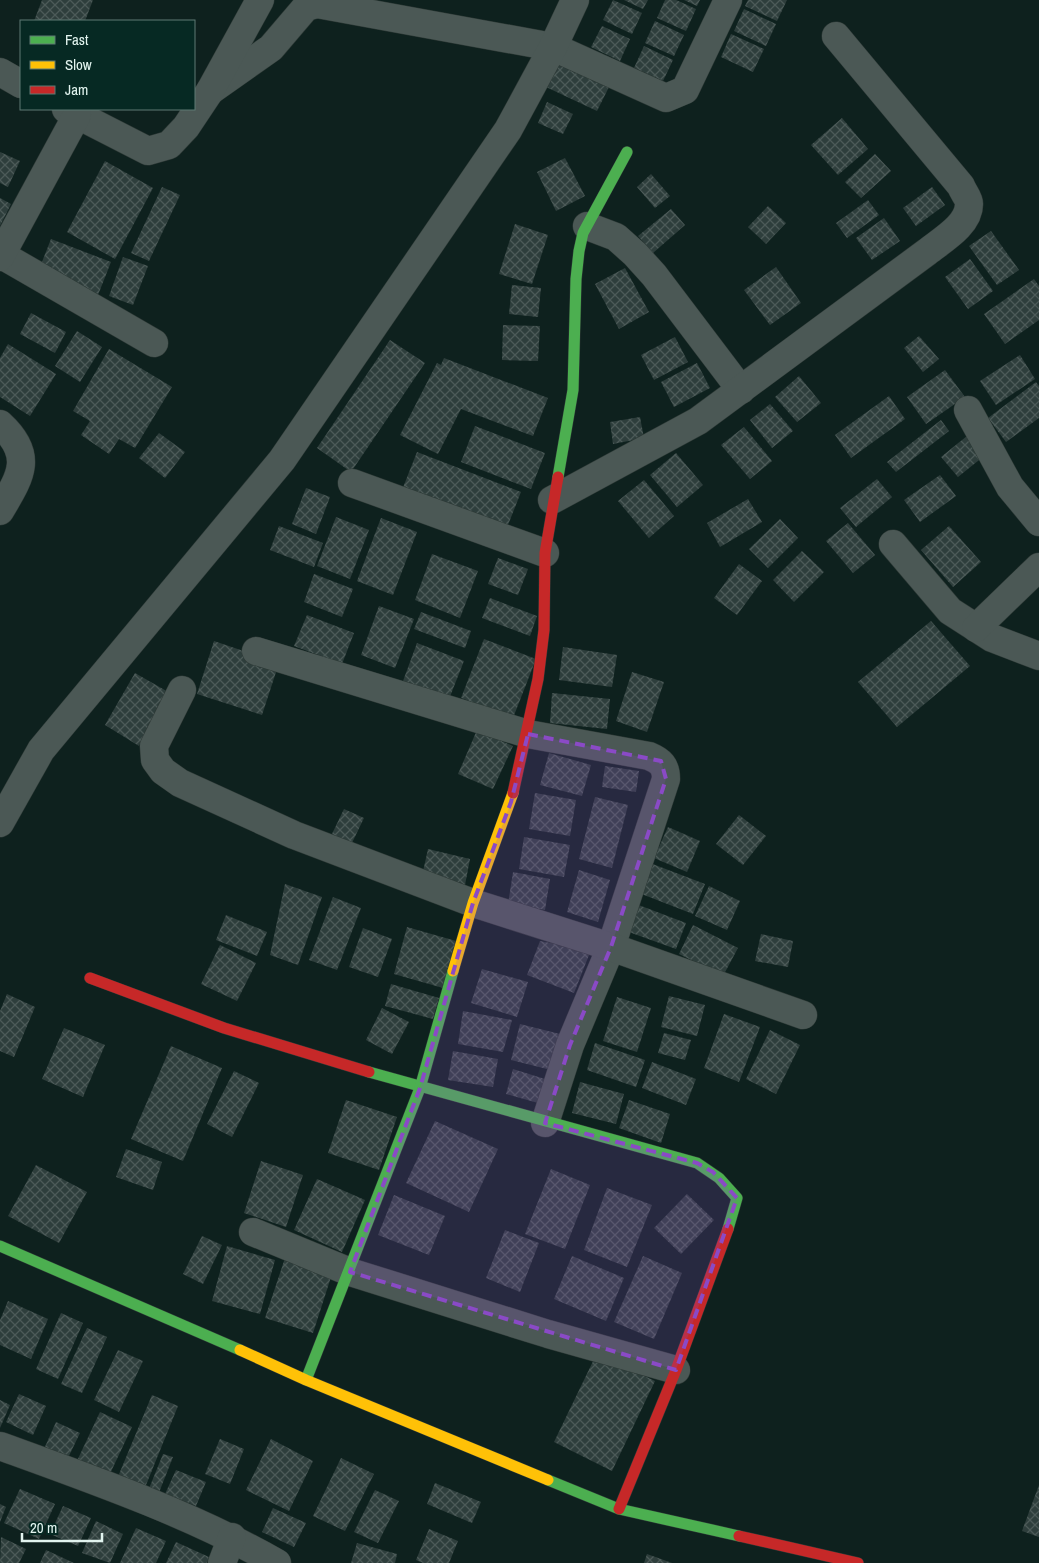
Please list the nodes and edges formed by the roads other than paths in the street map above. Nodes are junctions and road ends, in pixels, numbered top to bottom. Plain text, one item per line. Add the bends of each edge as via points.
1 (260, 0) edge
2 (575, 0) edge
3 (728, 0) edge
4 (836, 36) dead end
5 (553, 47) junction
6 (0, 72) edge
7 (20, 83) edge
8 (210, 91) junction
9 (72, 112) edge
10 (627, 152) dead end
11 (587, 226) junction
12 (0, 255) edge
13 (154, 343) dead end
14 (741, 390) junction
15 (968, 410) dead end
16 (0, 424) edge
17 (352, 483) dead end
18 (552, 500) junction
19 (0, 511) edge
20 (1039, 522) edge
21 (893, 544) dead end
22 (545, 553) junction
23 (1039, 567) edge
24 (976, 628) junction
25 (256, 651) dead end
26 (1039, 656) edge
27 (182, 690) dead end
28 (528, 734) junction
29 (0, 823) edge
30 (473, 903) junction
31 (611, 947) junction
32 (90, 978) dead end
33 (803, 1015) dead end
34 (420, 1088) junction
35 (545, 1122) junction
36 (253, 1232) dead end
37 (0, 1246) edge
38 (350, 1272) junction
39 (676, 1370) junction
40 (306, 1380) junction
41 (0, 1446) edge
42 (619, 1509) junction
43 (232, 1537) junction
44 (222, 1563) edge
45 (278, 1563) edge
46 (858, 1563) edge

1 - 8 street
2 - 5 street
3 - 5 street via 685,90 666,98
4 - 14 street via 960,186 969,202 968,214 945,238
5 - 8 street via 317,4 306,7 271,48
5 - 29 street via 508,130 282,460 41,750
6 - 7 street
8 - 9 street via 174,141 158,150 148,151
9 - 12 street
10 - 11 street
11 - 14 street via 616,237 635,254
11 - 18 street via 579,252 576,279 573,390
12 - 13 street
14 - 18 street via 698,420
15 - 20 street via 1010,487
16 - 19 street via 18,445 23,460 16,484
17 - 22 street
18 - 22 street
21 - 24 street via 950,611
22 - 28 street via 544,630
23 - 24 street
24 - 26 street via 992,638
25 - 28 street
27 - 30 street via 154,746 155,760 168,775 294,835
28 - 30 street via 511,802
28 - 31 street via 649,756 661,761 666,771
30 - 31 street
30 - 34 street
31 - 33 street
31 - 35 street via 570,1046
32 - 34 street via 224,1028
34 - 35 street
34 - 38 street
35 - 39 street via 697,1163 713,1172 737,1198
36 - 38 street
37 - 40 street
38 - 39 street
38 - 40 street
39 - 42 street
40 - 42 street
41 - 43 street
42 - 46 street
43 - 44 street
43 - 45 street

